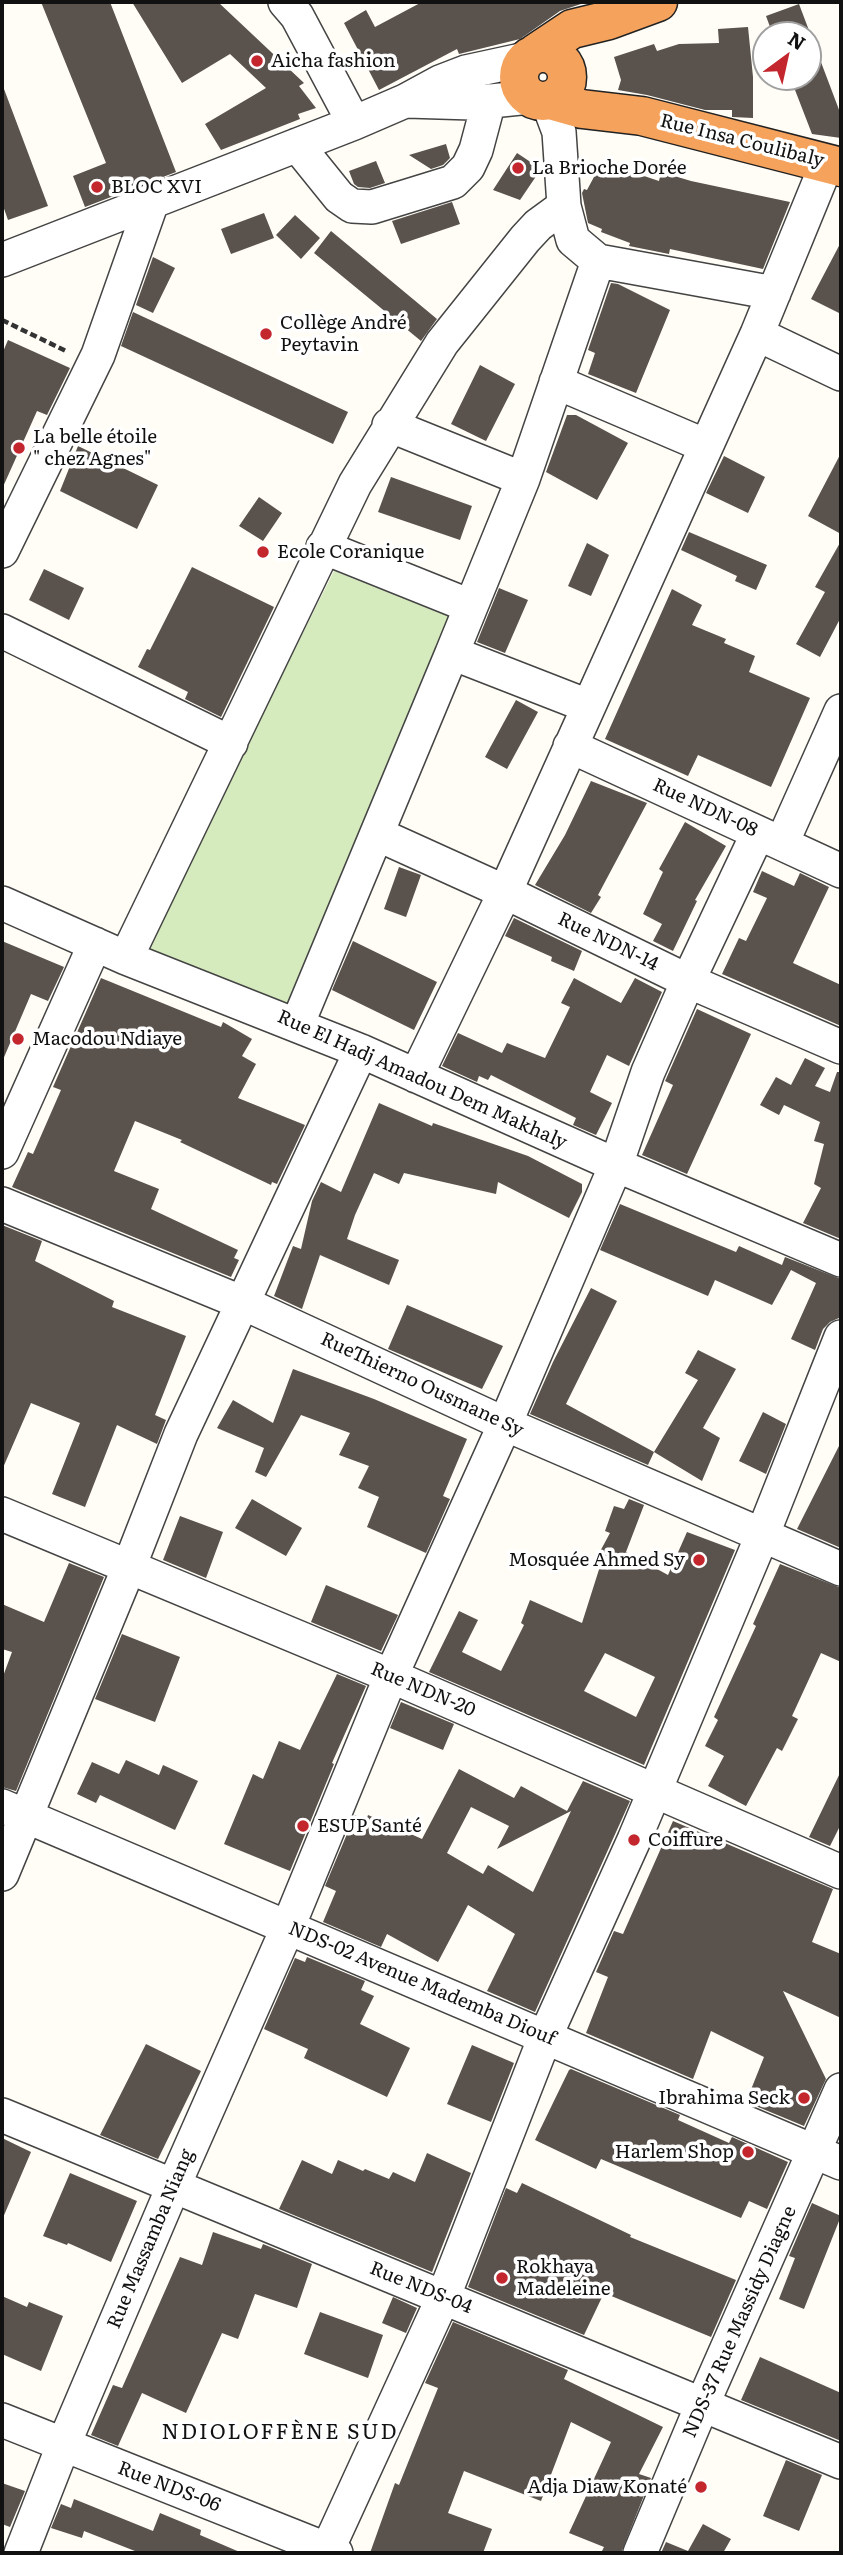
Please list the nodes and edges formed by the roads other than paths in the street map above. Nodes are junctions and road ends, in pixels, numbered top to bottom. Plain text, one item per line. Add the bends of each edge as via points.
1 (285, 2) edge
2 (658, 2) edge
3 (546, 79) junction
4 (405, 101) junction
5 (489, 101) junction
6 (354, 123) junction
7 (297, 145) junction
8 (834, 165) edge
9 (153, 199) junction
10 (564, 206) junction
11 (2, 260) edge
12 (598, 261) junction
13 (774, 293) junction
14 (757, 334) junction
15 (841, 374) edge
16 (556, 382) junction
17 (389, 425) junction
18 (706, 446) junction
19 (523, 479) junction
20 (323, 547) junction
21 (2, 551) edge
22 (470, 606) junction
23 (2, 631) edge
24 (452, 653) junction
25 (588, 706) junction
26 (841, 711) edge
27 (231, 743) junction
28 (570, 746) junction
29 (377, 834) junction
30 (770, 838) junction
31 (841, 871) edge
32 (505, 892) junction
33 (2, 903) edge
34 (95, 944) junction
35 (126, 958) junction
36 (688, 981) junction
37 (297, 1025) junction
38 (841, 1047) edge
39 (361, 1051) junction
40 (416, 1076) junction
41 (2, 1152) edge
42 (616, 1165) junction
43 (2, 1203) edge
44 (841, 1260) edge
45 (243, 1303) junction
46 (841, 1337) edge
47 (505, 1424) junction
48 (2, 1514) edge
49 (762, 1536) junction
50 (129, 1567) junction
51 (841, 1569) edge
52 (391, 1676) junction
53 (655, 1789) junction
54 (14, 1811) edge
55 (841, 1872) edge
56 (2, 1874) edge
57 (288, 1927) junction
58 (545, 2037) junction
59 (841, 2090) edge
60 (2, 2115) edge
61 (828, 2157) edge
62 (174, 2185) junction
63 (443, 2298) junction
64 (703, 2403) junction
65 (2, 2420) edge
66 (63, 2446) junction
67 (841, 2462) edge
68 (330, 2552) edge
69 (21, 2553) edge
70 (640, 2553) edge

1 - 6 street
2 - 3 highway via 609,20
3 - 4 street via 466,72
3 - 5 street
3 - 8 highway, Rue Insa Coulibaly via 582,109 642,116
3 - 10 street via 558,132
4 - 5 street
4 - 6 street
5 - 7 street via 476,150 453,182 372,207 352,206 339,197
6 - 7 street
7 - 9 street
8 - 13 street
9 - 11 street
9 - 21 street via 98,355
10 - 12 street via 573,240
10 - 17 street via 538,225 499,269 442,343
12 - 13 street
12 - 16 street
13 - 14 street
14 - 15 street
14 - 18 street
16 - 18 street
16 - 19 street
17 - 19 street
17 - 20 street
18 - 25 street
19 - 22 street
20 - 22 street
20 - 27 street
22 - 24 street
23 - 27 street
24 - 25 street
24 - 29 street
25 - 28 street
26 - 30 street, Rue Massamba Niang
27 - 35 street
28 - 30 street, Rue NDN-08
28 - 32 street
29 - 32 street, Rue NDN-14
29 - 37 street
30 - 31 street, Rue NDN-08
30 - 36 street, Rue Massamba Niang
32 - 36 street, Rue NDN-14
32 - 40 street
33 - 34 street, Rue El Hadj Amadou Dem Makhaly
34 - 35 street, Rue El Hadj Amadou Dem Makhaly
34 - 41 street
35 - 37 street, Rue El Hadj Amadou Dem Makhaly
36 - 38 street, Rue NDN-14
36 - 42 street, Rue Massamba Niang via 648,1072
37 - 39 street, Rue El Hadj Amadou Dem Makhaly
39 - 40 street, Rue El Hadj Amadou Dem Makhaly
39 - 45 street
40 - 42 street, Rue El Hadj Amadou Dem Makhaly
42 - 44 street, Rue El Hadj Amadou Dem Makhaly
42 - 47 street, Rue Massamba Niang
43 - 45 street, RueThierno Ousmane Sy
45 - 47 street, RueThierno Ousmane Sy
45 - 50 street via 181,1434
46 - 49 street
47 - 49 street, RueThierno Ousmane Sy
47 - 52 street, Rue Massamba Niang
48 - 50 street, Rue NDN-20
49 - 51 street, RueThierno Ousmane Sy
49 - 53 street
50 - 52 street, Rue NDN-20
50 - 54 street
52 - 53 street, Rue NDN-20
52 - 57 street, Rue Massamba Niang
53 - 55 street, Rue NDN-20
53 - 58 street
54 - 56 street
54 - 57 street, NDS-02 Avenue Mademba Diouf
57 - 58 street, NDS-02 Avenue Mademba Diouf
57 - 62 street, Rue Massamba Niang
58 - 61 street, NDS-02 Avenue Mademba Diouf
58 - 63 street
59 - 61 street, NDS-37 Rue Massidy Diagne
60 - 62 street, Rue NDS-04
61 - 64 street, NDS-37 Rue Massidy Diagne
62 - 63 street, Rue NDS-04
62 - 66 street, Rue Massamba Niang
63 - 64 street, Rue NDS-04
63 - 68 street
64 - 67 street, Rue NDS-04
64 - 70 street, NDS-37 Rue Massidy Diagne
65 - 66 street, Rue NDS-06
66 - 68 street, Rue NDS-06
66 - 69 street, Rue Massamba Niang

